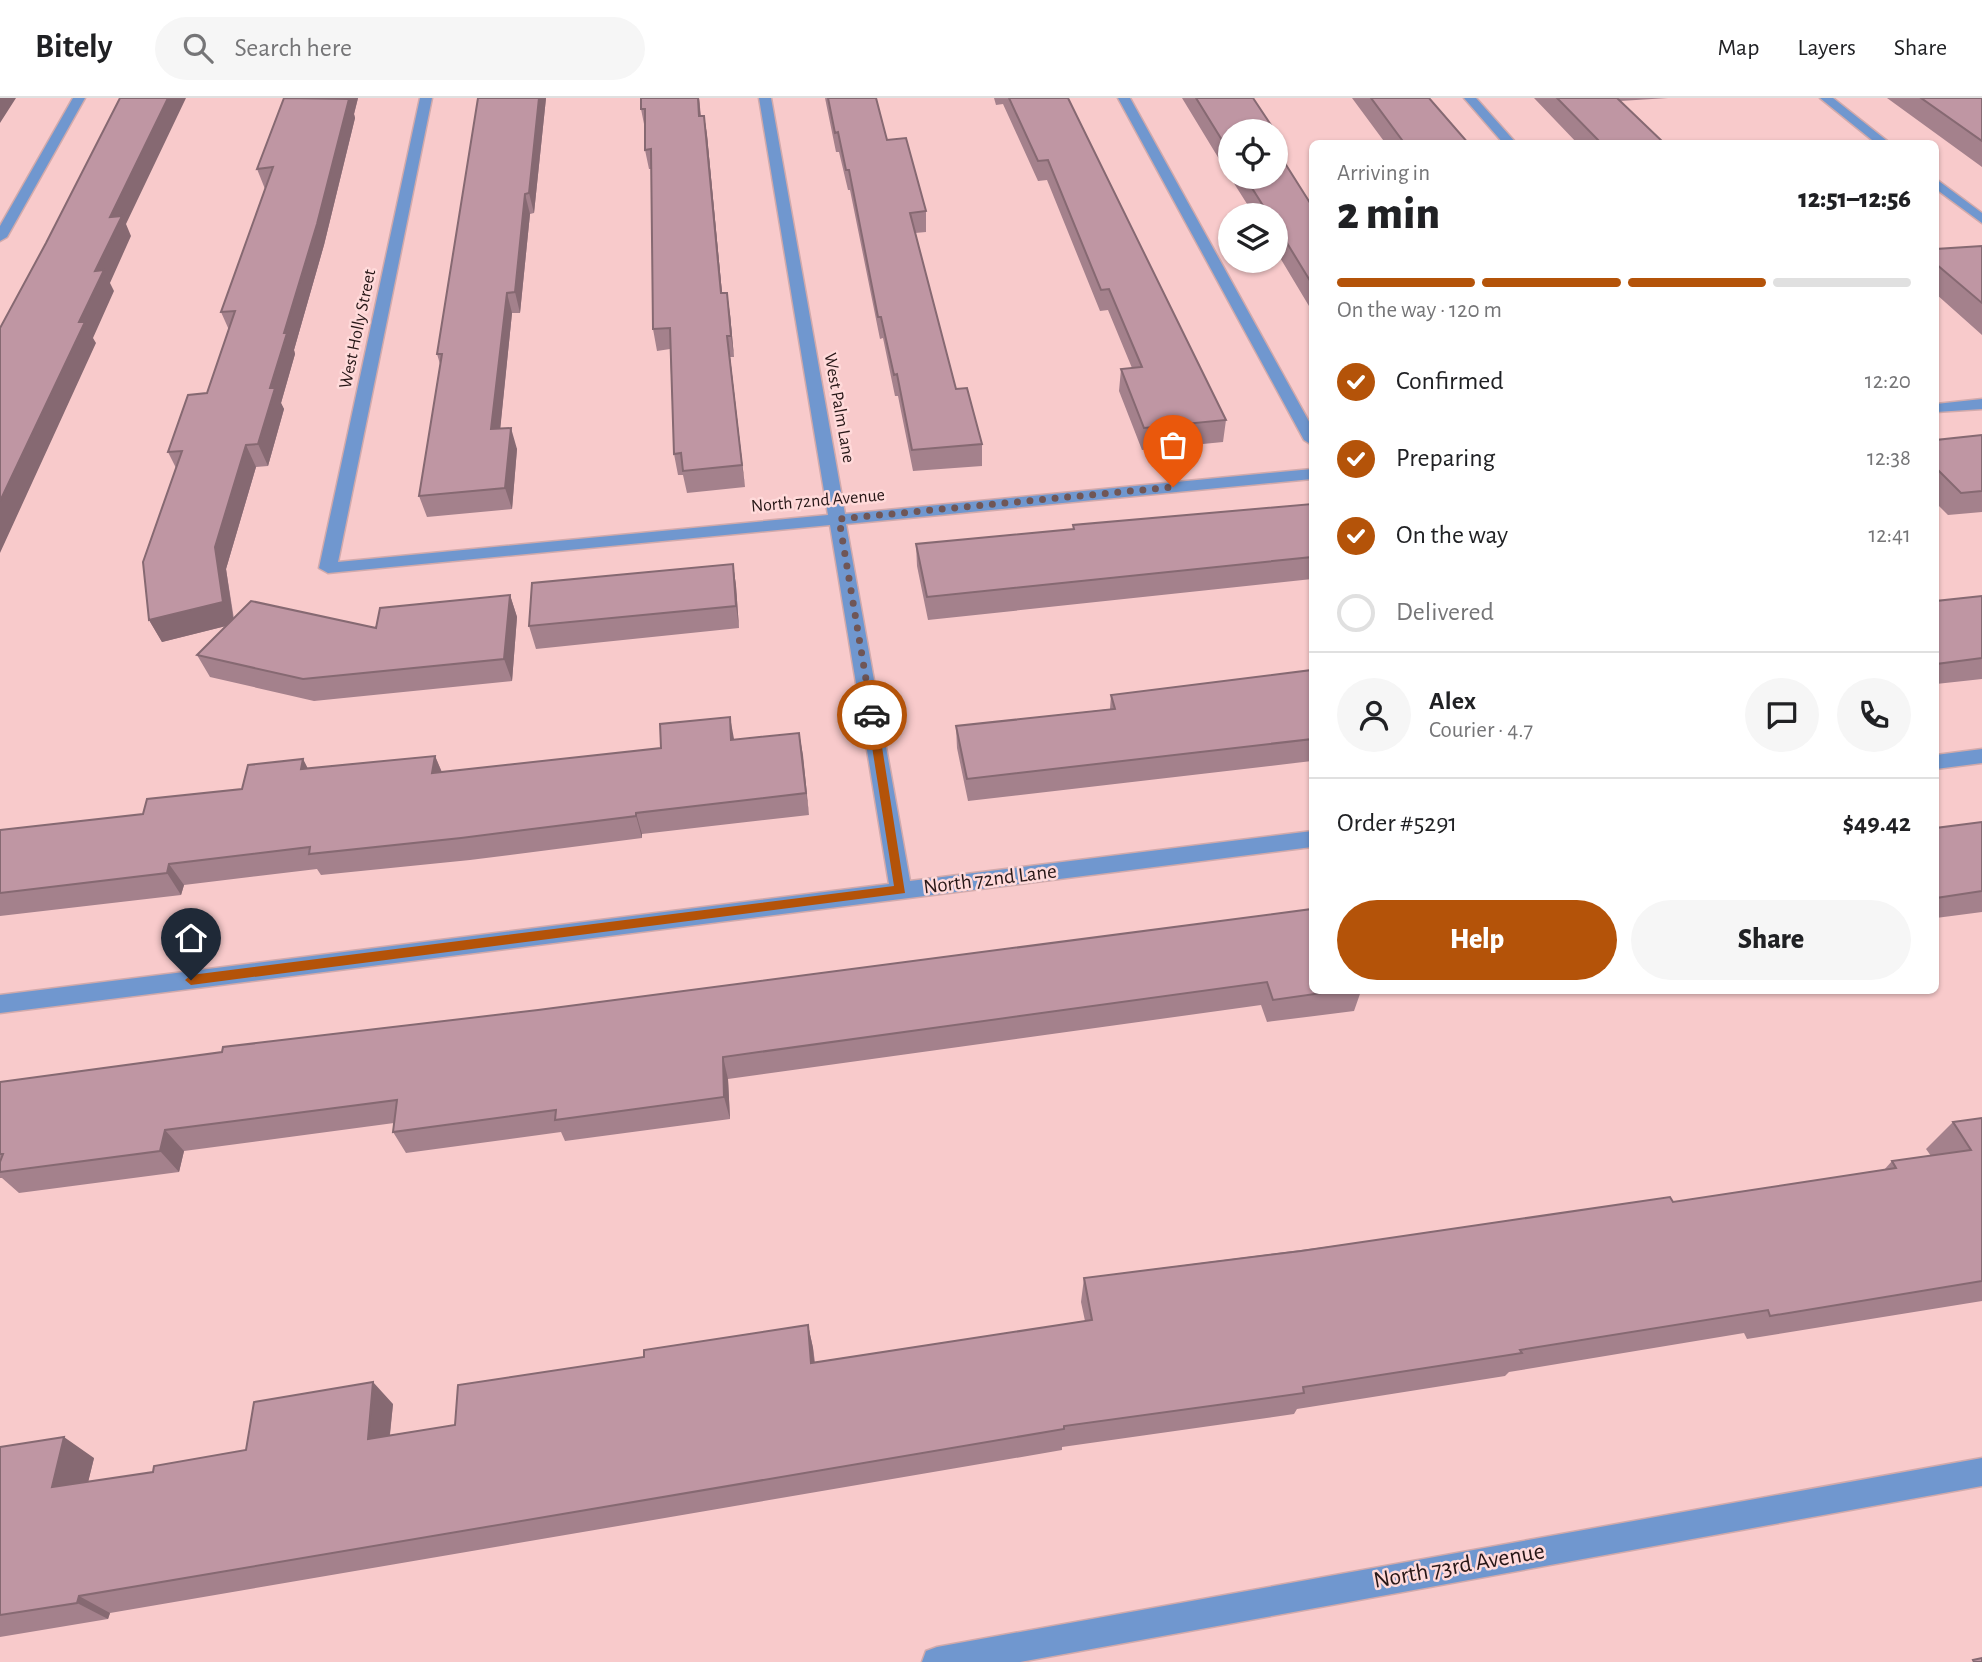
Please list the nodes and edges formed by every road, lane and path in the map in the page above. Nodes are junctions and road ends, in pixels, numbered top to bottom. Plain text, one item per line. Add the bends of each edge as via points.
1 (79, 98) edge
2 (426, 98) edge
3 (765, 98) edge
4 (1124, 98) edge
5 (1470, 98) edge
6 (1826, 98) edge
7 (1507, 140) edge
8 (1880, 140) edge
9 (1939, 185) edge
10 (1982, 219) edge
11 (0, 237) edge
12 (1982, 404) edge
13 (1939, 408) edge
14 (1309, 435) edge
15 (1309, 474) edge
16 (839, 519) junction
17 (328, 568) joint
18 (1982, 756) edge
19 (1939, 762) edge
20 (1309, 839) edge
21 (901, 890) junction
22 (0, 1004) edge
23 (1982, 1472) edge
24 (937, 1662) edge

1 - 11 street
2 - 17 street, West Holly Street
3 - 16 street, West Palm Lane
4 - 14 street
5 - 7 street
6 - 8 street
9 - 10 street
12 - 13 street
15 - 16 street, North 72nd Avenue
16 - 17 street, North 72nd Avenue
16 - 21 street, West Palm Lane
18 - 19 street
20 - 21 street, North 72nd Lane
21 - 22 street, North 72nd Lane
23 - 24 street, North 73rd Avenue

